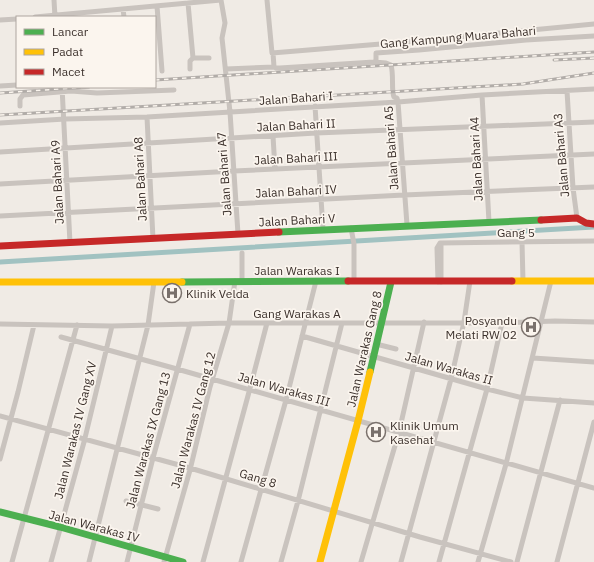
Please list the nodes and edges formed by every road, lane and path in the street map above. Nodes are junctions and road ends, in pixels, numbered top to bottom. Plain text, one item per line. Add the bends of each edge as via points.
1 (54, 0) edge
2 (155, 0) edge
3 (221, 0) edge
4 (267, 0) edge
5 (188, 3) junction
6 (157, 6) junction
7 (123, 9) junction
8 (90, 14) edge
9 (55, 16) edge
10 (124, 16) edge
11 (16, 19) edge
12 (0, 20) edge
13 (594, 24) edge
14 (594, 36) edge
15 (376, 44) junction
16 (273, 52) junction
17 (376, 53) junction
18 (193, 58) junction
19 (209, 58) dead end
20 (374, 62) junction
21 (161, 63) junction
22 (156, 64) edge
23 (274, 67) junction
24 (190, 68) dead end
25 (226, 69) junction
26 (162, 71) dead end
27 (16, 85) edge
28 (0, 86) edge
29 (62, 89) edge
30 (594, 89) edge
31 (174, 90) dead end
32 (566, 91) junction
33 (482, 96) junction
34 (398, 102) junction
35 (20, 106) dead end
36 (314, 106) junction
37 (230, 112) junction
38 (147, 117) junction
39 (64, 119) junction
40 (594, 122) edge
41 (0, 123) edge
42 (569, 124) junction
43 (485, 127) junction
44 (399, 130) junction
45 (316, 134) junction
46 (273, 136) junction
47 (232, 139) junction
48 (148, 144) junction
49 (64, 148) junction
50 (0, 152) edge
51 (594, 154) edge
52 (571, 156) junction
53 (485, 160) junction
54 (402, 163) junction
55 (318, 167) junction
56 (275, 169) junction
57 (234, 171) junction
58 (150, 176) junction
59 (66, 180) junction
60 (0, 184) edge
61 (594, 187) edge
62 (573, 188) junction
63 (488, 191) junction
64 (404, 195) junction
65 (320, 199) junction
66 (236, 204) junction
67 (152, 208) junction
68 (68, 212) junction
69 (0, 216) edge
70 (577, 218) junction
71 (489, 222) junction
72 (594, 224) edge
73 (407, 225) junction
74 (323, 229) junction
75 (352, 232) junction
76 (238, 234) junction
77 (153, 239) junction
78 (594, 241) edge
79 (522, 242) junction
80 (70, 243) junction
81 (0, 246) edge
82 (242, 253) dead end
83 (242, 281) junction
84 (316, 281) junction
85 (354, 281) junction
86 (470, 281) junction
87 (523, 281) junction
88 (551, 281) junction
89 (0, 282) edge
90 (154, 282) junction
91 (234, 282) junction
92 (391, 282) junction
93 (440, 282) junction
94 (594, 282) edge
95 (542, 321) junction
96 (382, 322) junction
97 (424, 322) junction
98 (464, 322) junction
99 (594, 322) edge
100 (229, 323) junction
101 (267, 323) junction
102 (305, 323) junction
103 (342, 323) junction
104 (502, 323) junction
105 (0, 324) edge
106 (190, 324) junction
107 (34, 325) junction
108 (77, 325) junction
109 (148, 325) junction
110 (112, 326) junction
111 (302, 336) junction
112 (61, 337) dead end
113 (72, 341) junction
114 (376, 344) junction
115 (337, 345) junction
116 (105, 349) junction
117 (396, 349) dead end
118 (373, 356) junction
119 (533, 358) junction
120 (140, 359) junction
121 (594, 362) edge
122 (413, 368) junction
123 (177, 369) junction
124 (451, 379) junction
125 (212, 380) junction
126 (487, 389) junction
127 (250, 391) junction
128 (523, 398) junction
129 (286, 400) junction
130 (560, 400) junction
131 (594, 403) edge
132 (321, 410) junction
133 (0, 416) edge
134 (11, 419) junction
135 (358, 421) junction
136 (594, 422) edge
137 (49, 430) junction
138 (399, 432) junction
139 (84, 439) junction
140 (433, 442) junction
141 (118, 448) junction
142 (468, 453) junction
143 (0, 458) edge
144 (153, 458) junction
145 (506, 464) junction
146 (190, 468) junction
147 (541, 473) junction
148 (226, 479) junction
149 (578, 484) junction
150 (594, 488) edge
151 (261, 489) junction
152 (126, 501) dead end
153 (298, 501) junction
154 (141, 505) junction
155 (158, 509) dead end
156 (334, 511) junction
157 (0, 512) edge
158 (24, 519) junction
159 (373, 522) junction
160 (60, 527) junction
161 (409, 533) junction
162 (96, 538) junction
163 (444, 543) junction
164 (131, 547) junction
165 (481, 553) junction
166 (164, 559) edge
167 (12, 562) edge
168 (51, 562) edge
169 (89, 562) edge
170 (127, 562) edge
171 (183, 562) edge
172 (203, 562) edge
173 (241, 562) edge
174 (281, 562) edge
175 (320, 562) edge
176 (361, 562) edge
177 (401, 562) edge
178 (439, 562) edge
179 (478, 562) edge
180 (510, 562) edge
181 (517, 562) edge
182 (557, 562) edge

1 - 9 street
2 - 6 street
3 - 5 street
3 - 25 street, Jalan Bahari A7 via 225,23 222,35
4 - 16 street
5 - 6 street
5 - 18 street
6 - 7 street
6 - 21 street
7 - 8 street
7 - 10 street
8 - 9 street
11 - 12 street
13 - 15 street, Gang Kampung Muara Bahari
14 - 17 street, Gang Kampung Muara Bahari
15 - 16 street, Gang Kampung Muara Bahari
15 - 17 street
16 - 23 street
17 - 20 street, Gang Kampung Muara Bahari
18 - 19 street
18 - 24 street via 190,61
20 - 23 street, Gang Kampung Muara Bahari
20 - 34 street, Jalan Bahari A5 via 391,65 392,92
21 - 22 street
21 - 26 street
23 - 25 street, Gang Kampung Muara Bahari
25 - 37 street, Jalan Bahari A7
27 - 28 street
29 - 31 street via 106,93
29 - 35 street via 23,95
29 - 39 street, Jalan Bahari A9
30 - 32 street, Jalan Bahari I
32 - 33 street, Jalan Bahari I
32 - 42 street, Jalan Bahari A3
33 - 34 street, Jalan Bahari I
33 - 43 street, Jalan Bahari A4
34 - 36 street, Jalan Bahari I
34 - 44 street, Jalan Bahari A5
36 - 37 street, Jalan Bahari I
36 - 45 street
37 - 38 street, Jalan Bahari I
37 - 47 street, Jalan Bahari A7
38 - 39 street, Jalan Bahari I
38 - 48 street, Jalan Bahari A8
39 - 41 street, Jalan Bahari I
39 - 49 street, Jalan Bahari A9
40 - 42 street, Jalan Bahari II
42 - 43 street, Jalan Bahari II
42 - 52 street, Jalan Bahari A3
43 - 44 street, Jalan Bahari II
43 - 53 street, Jalan Bahari A4
44 - 45 street, Jalan Bahari II
44 - 54 street, Jalan Bahari A5
45 - 46 street, Jalan Bahari II
45 - 55 street
46 - 47 street, Jalan Bahari II
46 - 56 street
47 - 48 street, Jalan Bahari II
47 - 57 street, Jalan Bahari A7
48 - 49 street, Jalan Bahari II
48 - 58 street, Jalan Bahari A8
49 - 50 street, Jalan Bahari II
49 - 59 street, Jalan Bahari A9
51 - 52 street, Jalan Bahari III
52 - 53 street, Jalan Bahari III
52 - 62 street, Jalan Bahari A3
53 - 54 street, Jalan Bahari III
53 - 63 street, Jalan Bahari A4
54 - 55 street, Jalan Bahari III
54 - 64 street, Jalan Bahari A5
55 - 56 street, Jalan Bahari III
55 - 65 street
56 - 57 street, Jalan Bahari III
57 - 58 street, Jalan Bahari III
57 - 66 street, Jalan Bahari A7
58 - 59 street, Jalan Bahari III
58 - 67 street, Jalan Bahari A8
59 - 60 street, Jalan Bahari III
59 - 68 street, Jalan Bahari A9
61 - 62 street, Jalan Bahari IV
62 - 63 street, Jalan Bahari IV
62 - 70 street, Jalan Bahari A3
63 - 64 street, Jalan Bahari IV
63 - 71 street, Jalan Bahari A4
64 - 65 street, Jalan Bahari IV
64 - 73 street, Jalan Bahari A5
65 - 66 street, Jalan Bahari IV
65 - 74 street
66 - 67 street, Jalan Bahari IV
66 - 76 street, Jalan Bahari A7
67 - 68 street, Jalan Bahari IV
67 - 77 street, Jalan Bahari A8
68 - 69 street, Jalan Bahari IV
68 - 80 street, Jalan Bahari A9
70 - 71 street, Jalan Bahari V
70 - 72 street, Jalan Bahari V
71 - 73 street, Jalan Bahari V
73 - 75 street, Jalan Bahari V
74 - 75 street, Jalan Bahari V
74 - 76 street, Jalan Bahari V
75 - 85 street
76 - 77 street, Jalan Bahari V
77 - 80 street, Jalan Bahari V
78 - 79 street, Gang 5
79 - 87 street
79 - 93 street, Gang 5 via 440,244 437,248
80 - 81 street, Jalan Bahari V
82 - 83 street
83 - 84 street, Jalan Warakas I
83 - 91 street, Jalan Warakas I
84 - 85 street, Jalan Warakas I
84 - 102 street
85 - 92 street, Jalan Warakas I
86 - 87 street, Jalan Warakas I
86 - 93 street, Jalan Warakas I
86 - 98 street
87 - 88 street, Jalan Warakas I
88 - 94 street, Jalan Warakas I
88 - 95 street
89 - 90 street, Jalan Warakas I
90 - 91 street, Jalan Warakas I
90 - 109 street
91 - 100 street, Jalan Warakas IV Gang 12
92 - 93 street, Jalan Warakas I
92 - 96 street, Jalan Warakas Gang 8
95 - 99 street, Gang Warakas A
95 - 104 street, Gang Warakas A
95 - 119 street
96 - 97 street, Gang Warakas A
96 - 103 street, Gang Warakas A
96 - 114 street, Jalan Warakas Gang 8
97 - 98 street, Gang Warakas A
97 - 122 street
98 - 104 street, Gang Warakas A
98 - 124 street
100 - 101 street, Gang Warakas A
100 - 106 street, Gang Warakas A
100 - 125 street, Jalan Warakas IV Gang 12
101 - 102 street, Gang Warakas A
101 - 127 street
102 - 103 street, Gang Warakas A
102 - 111 street
103 - 115 street
104 - 126 street
105 - 107 street, Gang Warakas A
106 - 109 street, Gang Warakas A
106 - 123 street, Jalan Warakas IX Gang 13
107 - 108 street, Gang Warakas A
107 - 134 street
108 - 110 street, Gang Warakas A
108 - 113 street
109 - 110 street, Gang Warakas A
109 - 120 street
110 - 116 street, Jalan Warakas IV Gang XV
111 - 115 street, Jalan Warakas II
111 - 129 street
112 - 113 street, Jalan Warakas III
113 - 116 street, Jalan Warakas III
113 - 137 street
114 - 117 street
114 - 118 street, Jalan Warakas Gang 8
115 - 118 street, Jalan Warakas II
115 - 132 street
116 - 120 street, Jalan Warakas III
116 - 139 street, Jalan Warakas IV Gang XV
118 - 122 street, Jalan Warakas II
118 - 135 street, Jalan Warakas Gang 8
119 - 121 street
119 - 128 street
120 - 123 street, Jalan Warakas III
120 - 141 street
122 - 124 street, Jalan Warakas II
122 - 138 street
123 - 125 street, Jalan Warakas III
123 - 144 street, Jalan Warakas IX Gang 13
124 - 126 street, Jalan Warakas II
124 - 140 street
125 - 127 street, Jalan Warakas III
125 - 146 street, Jalan Warakas IV Gang 12
126 - 128 street, Jalan Warakas II
126 - 142 street
127 - 129 street, Jalan Warakas III
127 - 148 street
128 - 130 street, Jalan Warakas II
128 - 145 street
129 - 132 street, Jalan Warakas III
129 - 151 street
130 - 131 street, Jalan Warakas II
130 - 147 street
132 - 135 street, Jalan Warakas III
132 - 153 street
133 - 134 street, Gang 8
134 - 137 street, Gang 8
134 - 143 street
135 - 138 street, Jalan Warakas III
135 - 156 street, Jalan Warakas Gang 8
136 - 149 street
137 - 139 street, Gang 8
137 - 158 street
138 - 140 street, Jalan Warakas III
138 - 159 street
139 - 141 street, Gang 8
139 - 160 street, Jalan Warakas IV Gang XV
140 - 142 street, Jalan Warakas III
140 - 161 street
141 - 144 street, Gang 8
141 - 162 street
142 - 145 street, Jalan Warakas III
142 - 163 street
144 - 146 street, Gang 8
144 - 154 street, Jalan Warakas IX Gang 13
145 - 147 street, Jalan Warakas III
145 - 165 street
146 - 148 street, Gang 8
146 - 166 street, Jalan Warakas IV Gang 12
147 - 149 street, Jalan Warakas III
147 - 181 street
148 - 151 street, Gang 8
148 - 172 street
149 - 150 street, Jalan Warakas III
149 - 182 street
151 - 153 street, Gang 8
151 - 173 street
152 - 154 street
153 - 156 street, Gang 8
153 - 174 street
154 - 155 street
154 - 164 street, Jalan Warakas IX Gang 13
156 - 159 street, Gang 8
156 - 175 street
157 - 158 street, Jalan Warakas IV
158 - 160 street, Jalan Warakas IV
158 - 167 street
159 - 161 street, Gang 8
159 - 176 street
160 - 162 street, Jalan Warakas IV
160 - 168 street, Jalan Warakas IV Gang XV
161 - 163 street, Gang 8
161 - 177 street
162 - 164 street, Jalan Warakas IV
162 - 169 street
163 - 165 street, Gang 8
163 - 178 street
164 - 166 street, Jalan Warakas IV
164 - 170 street, Jalan Warakas IX Gang 13
165 - 179 street
165 - 180 street, Gang 8
166 - 171 street, Jalan Warakas IV

